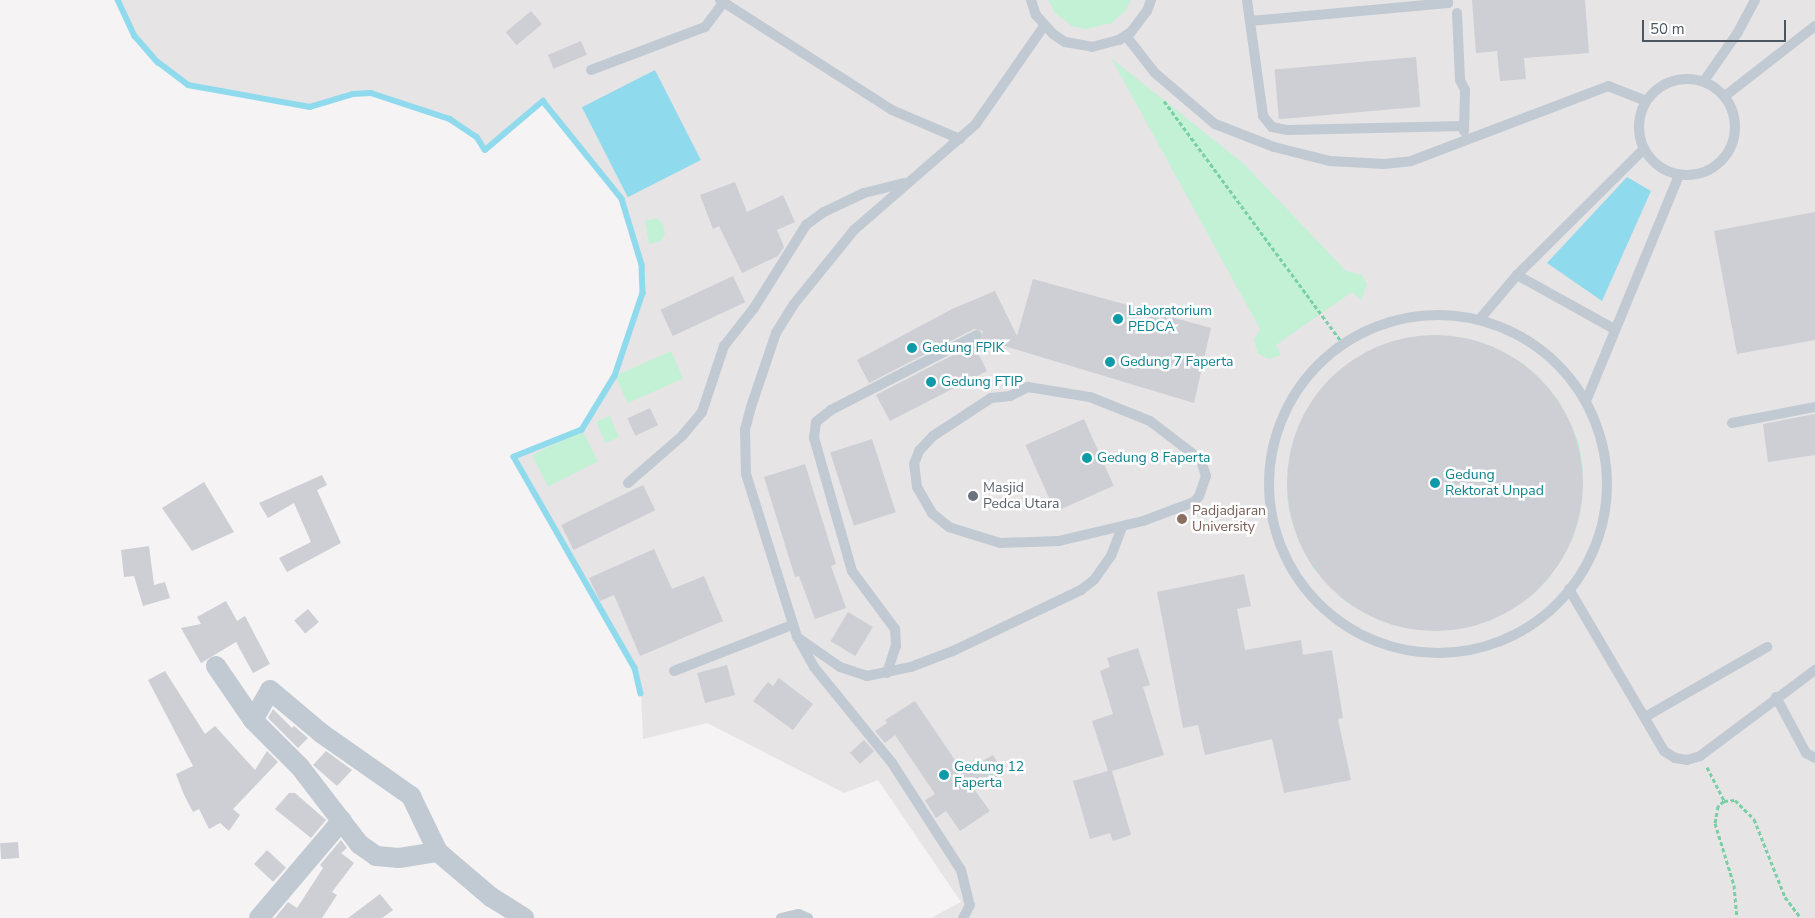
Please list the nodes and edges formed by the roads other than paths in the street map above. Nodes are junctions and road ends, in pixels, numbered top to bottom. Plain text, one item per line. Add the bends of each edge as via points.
1 (1031, 0) edge
2 (1150, 0) edge
3 (1247, 0) edge
4 (1448, 0) edge
5 (1755, 0) edge
6 (722, 1) edge
7 (1457, 13) dead end
8 (1250, 21) junction
9 (1044, 26) junction
10 (1815, 26) edge
11 (1126, 36) junction
12 (591, 70) dead end
13 (1704, 81) junction
14 (1725, 96) junction
15 (1646, 101) junction
16 (1464, 126) junction
17 (960, 139) junction
18 (1464, 140) junction
19 (1644, 149) junction
20 (1679, 175) junction
21 (906, 183) junction
22 (1516, 275) junction
23 (1479, 320) junction
24 (1614, 329) junction
25 (978, 335) dead end
26 (1586, 401) junction
27 (1815, 407) edge
28 (1732, 423) dead end
29 (628, 483) dead end
30 (1122, 527) junction
31 (1569, 589) junction
32 (792, 625) junction
33 (798, 637) junction
34 (1767, 647) dead end
35 (216, 666) dead end
36 (1815, 670) edge
37 (674, 671) dead end
38 (887, 673) junction
39 (1776, 697) junction
40 (1645, 717) junction
41 (253, 720) junction
42 (1815, 758) edge
43 (342, 820) junction
44 (438, 852) junction
45 (258, 918) edge
46 (526, 918) edge
47 (781, 918) edge
48 (808, 918) edge
49 (963, 918) edge

1 - 9 lane
2 - 11 lane via 1139,24
3 - 8 lane
4 - 8 lane via 1448,3
5 - 13 lane via 1738,32
6 - 12 lane via 705,27
6 - 17 lane via 892,110
7 - 16 lane
8 - 16 lane via 1263,116 1272,127 1288,130
9 - 11 lane via 1065,42 1079,46 1106,45
9 - 17 lane via 976,124
10 - 14 lane
11 - 18 lane via 1155,73 1215,124 1234,134 1299,155 1330,161 1400,163
13 - 14 lane
13 - 15 lane via 1688,78 1672,81 1657,89
14 - 20 lane via 1736,120 1731,146 1715,166 1703,172
15 - 18 lane via 1608,86
15 - 19 lane via 1640,116 1639,133
16 - 18 lane
17 - 21 lane
19 - 20 lane via 1658,165
19 - 22 lane
20 - 24 lane
21 - 29 lane via 864,193 824,212 806,225 754,308 724,346 702,412 682,436
21 - 32 lane via 854,230 794,304 776,333 751,407 744,438 746,474
22 - 23 lane
22 - 24 lane
23 - 26 lane via 1522,337 1558,364
23 - 31 lane via 1432,315 1385,323 1342,344 1300,385 1274,438 1268,486 1267,496 1281,553 1314,602 1362,637 1418,654 1477,650 1531,626
24 - 26 lane
25 - 38 lane via 831,410 816,422 814,438 852,571 895,629 896,646
26 - 31 lane via 1604,446 1608,495 1598,543
27 - 28 lane
30 - 30 lane via 1031,543 1000,543 970,536 932,513 917,487 914,464 919,450 933,436 991,398 1010,396 1028,387 1101,400 1150,421 1193,451 1205,469 1202,490 1194,502
30 - 38 lane via 1111,556 1094,580 1081,590 953,650
31 - 40 lane
32 - 33 lane
32 - 37 lane
33 - 38 lane via 853,673 867,676
33 - 49 lane via 814,667 892,763 961,870 970,905
34 - 40 lane
35 - 41 street
36 - 39 lane
39 - 40 lane via 1700,756 1687,760 1675,758 1664,750
39 - 42 lane via 1806,753
41 - 43 street via 300,767
41 - 44 street via 270,690 321,733 411,796
43 - 44 street via 358,844 376,856 399,858
43 - 45 street
44 - 46 street via 490,897
47 - 48 lane via 799,914

